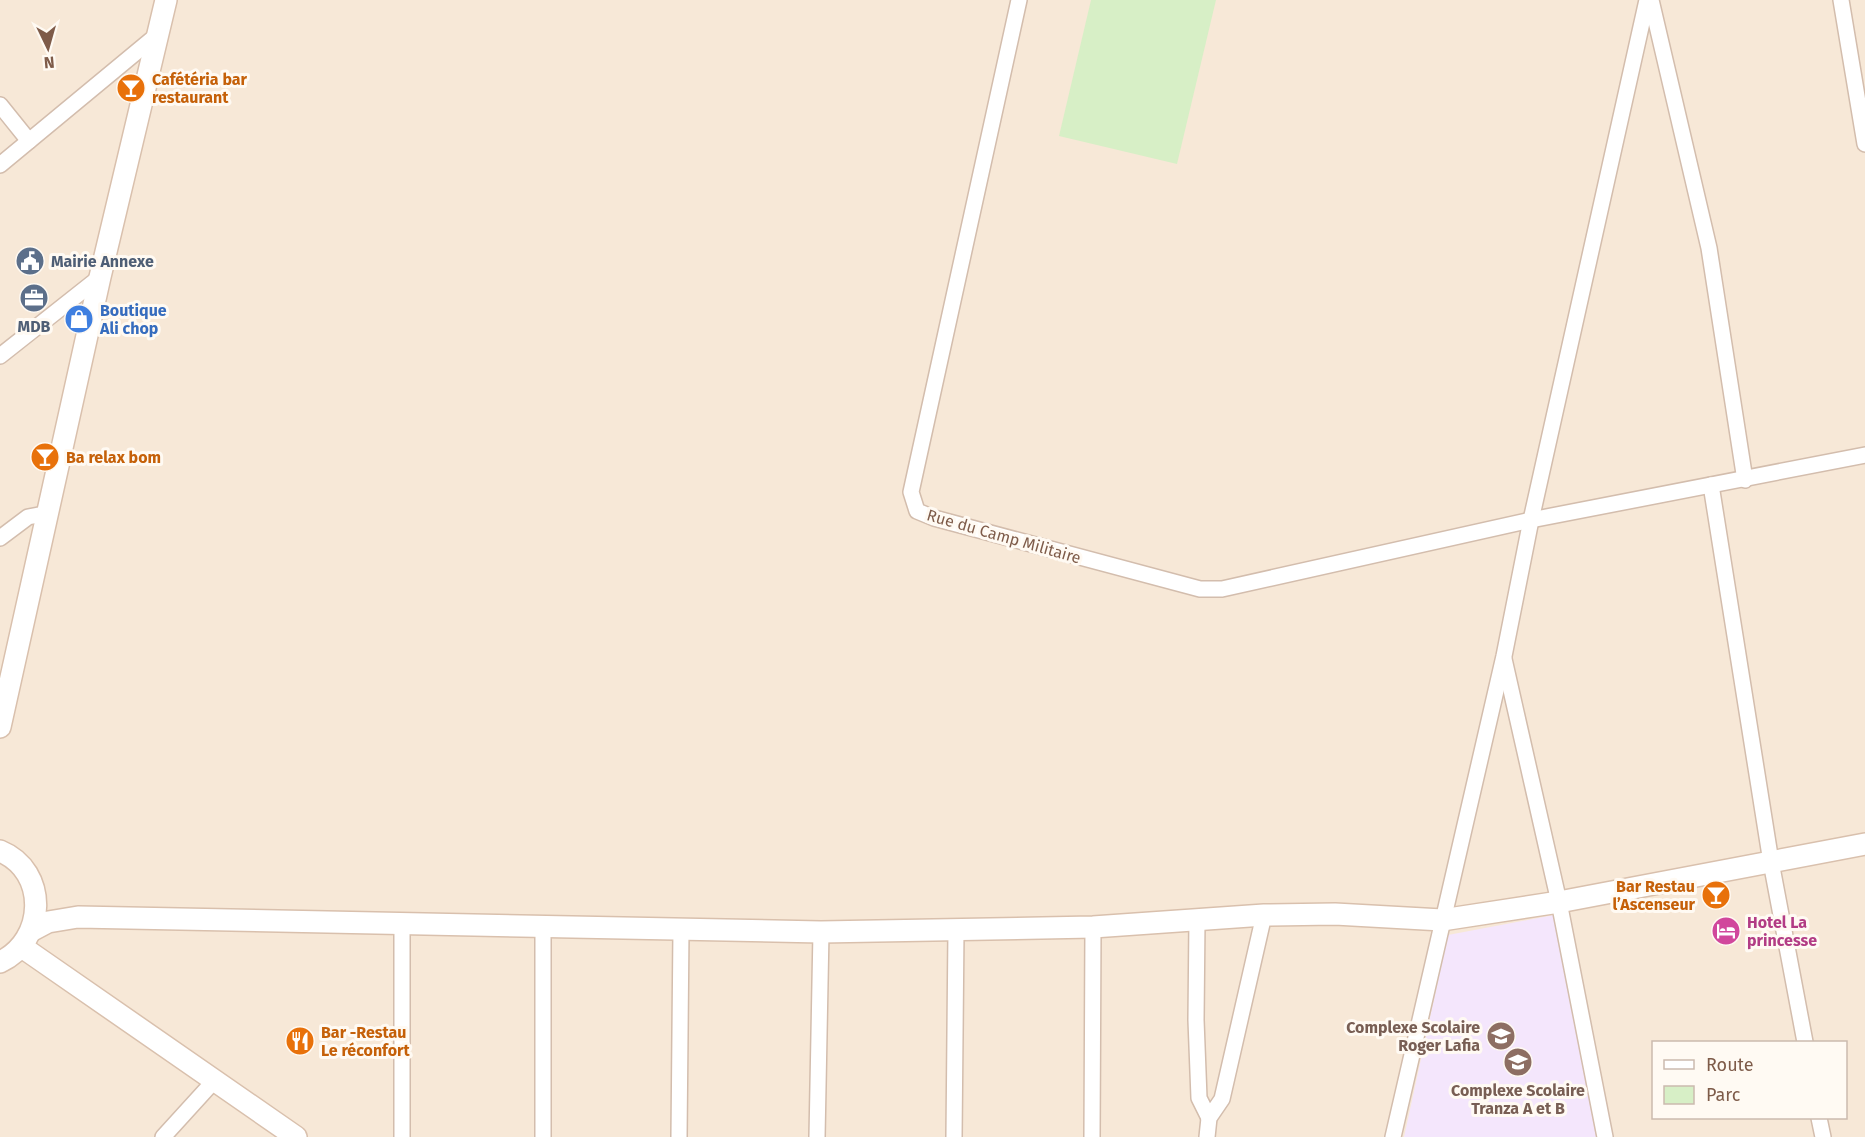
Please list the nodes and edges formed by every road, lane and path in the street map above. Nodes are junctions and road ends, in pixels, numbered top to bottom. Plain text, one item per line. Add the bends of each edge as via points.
1 (166, 0) edge
2 (1019, 0) edge
3 (1649, 0) edge
4 (1841, 0) edge
5 (157, 35) junction
6 (0, 105) edge
7 (29, 141) junction
8 (1865, 144) edge
9 (0, 165) edge
10 (100, 277) junction
11 (0, 356) edge
12 (1865, 455) edge
13 (1745, 480) junction
14 (1711, 485) junction
15 (49, 513) junction
16 (1531, 520) junction
17 (0, 538) edge
18 (1504, 656) junction
19 (0, 728) edge
20 (1865, 844) edge
21 (0, 851) edge
22 (1771, 862) junction
23 (35, 894) junction
24 (1559, 902) junction
25 (1264, 915) junction
26 (78, 917) junction
27 (1197, 920) junction
28 (1442, 920) junction
29 (402, 926) junction
30 (543, 927) junction
31 (1093, 927) junction
32 (681, 930) junction
33 (956, 930) junction
34 (821, 933) junction
35 (26, 939) junction
36 (0, 962) edge
37 (1805, 1041) edge
38 (214, 1080) junction
39 (1209, 1118) junction
40 (1819, 1119) edge
41 (162, 1137) edge
42 (296, 1137) edge
43 (402, 1137) edge
44 (543, 1137) edge
45 (679, 1137) edge
46 (817, 1137) edge
47 (954, 1137) edge
48 (1092, 1137) edge
49 (1207, 1137) edge
50 (1393, 1137) edge
51 (1605, 1137) edge
52 (1823, 1137) edge

1 - 5 street
2 - 16 street, Rue du Camp Militaire via 911,492 917,511 1200,589 1222,589
3 - 13 street via 1709,248
3 - 16 street
4 - 8 street
5 - 7 street
5 - 10 street
6 - 7 street
7 - 9 street
10 - 11 street
10 - 15 street
12 - 13 street
13 - 14 street
14 - 16 street
14 - 22 street
15 - 17 street via 28,517
15 - 19 street
16 - 18 street
18 - 24 street
18 - 28 street
20 - 22 street
21 - 23 street via 19,864
22 - 24 street
22 - 37 street
23 - 26 street via 49,905
23 - 35 street via 36,913
24 - 28 street
24 - 51 street
25 - 27 street
25 - 28 street
25 - 39 street via 1222,1099
26 - 29 street
26 - 35 street via 48,922
27 - 31 street
27 - 39 street via 1199,1098
28 - 50 street
29 - 30 street
29 - 43 street
30 - 32 street
30 - 44 street
31 - 33 street
31 - 48 street
32 - 34 street
32 - 45 street
33 - 34 street
33 - 47 street
34 - 46 street
35 - 36 street
35 - 38 street
38 - 41 street
38 - 42 street
39 - 49 street
40 - 52 street

